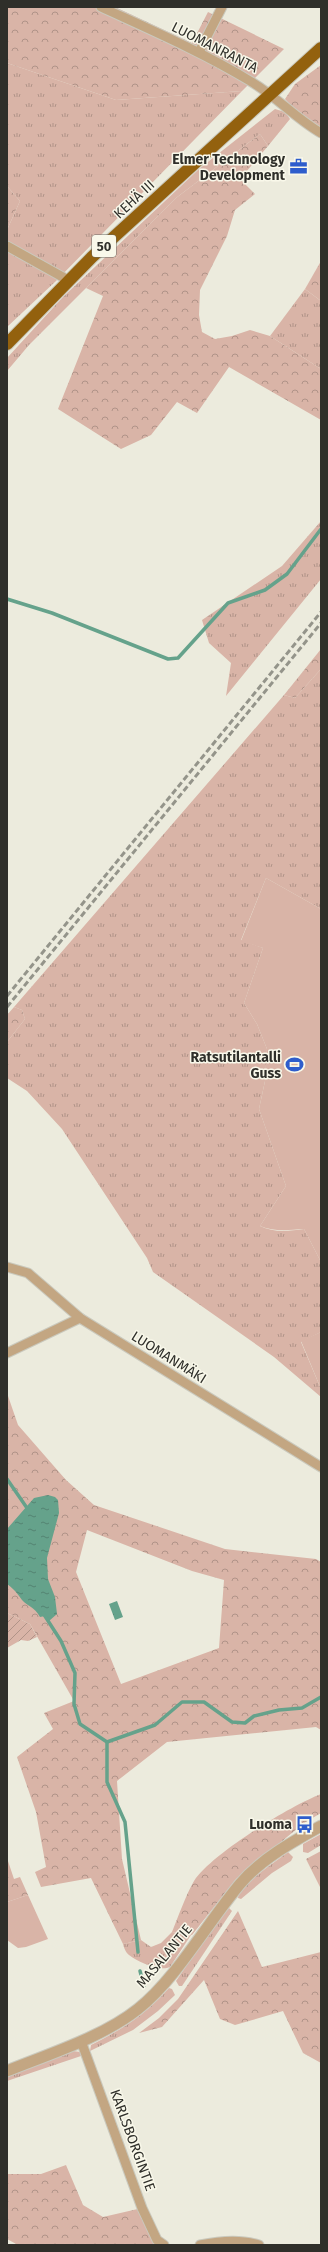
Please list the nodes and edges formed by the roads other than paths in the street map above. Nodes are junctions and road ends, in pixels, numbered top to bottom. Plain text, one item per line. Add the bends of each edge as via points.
1 (100, 7) edge
2 (222, 7) edge
3 (321, 48) edge
4 (199, 52) junction
5 (271, 94) junction
6 (321, 133) edge
7 (7, 246) edge
8 (68, 280) junction
9 (7, 344) edge
10 (7, 1267) edge
11 (80, 1318) junction
12 (7, 1353) edge
13 (321, 1467) edge
14 (321, 1826) edge
15 (81, 2041) junction
16 (7, 2071) edge
17 (164, 2245) edge
18 (200, 2245) edge
19 (259, 2245) edge

1 - 4 street, LUOMANRANTA
2 - 4 street
3 - 5 highway, KEHÄ III / 50
4 - 5 street, LUOMANRANTA
5 - 6 street, LUOMANRANTA via 301,121
5 - 8 highway, KEHÄ III / 50
7 - 8 street
8 - 9 highway, KEHÄ III / 50
10 - 11 street, LUOMANMÄKI via 28,1273
11 - 12 street
11 - 13 street, LUOMANMÄKI
14 - 15 street, MASALANTIE via 266,1859 241,1883 168,1978 138,2009
15 - 16 street, MASALANTIE
15 - 17 street, KARLSBORGINTIE via 142,2208 157,2240
18 - 19 street via 218,2241

